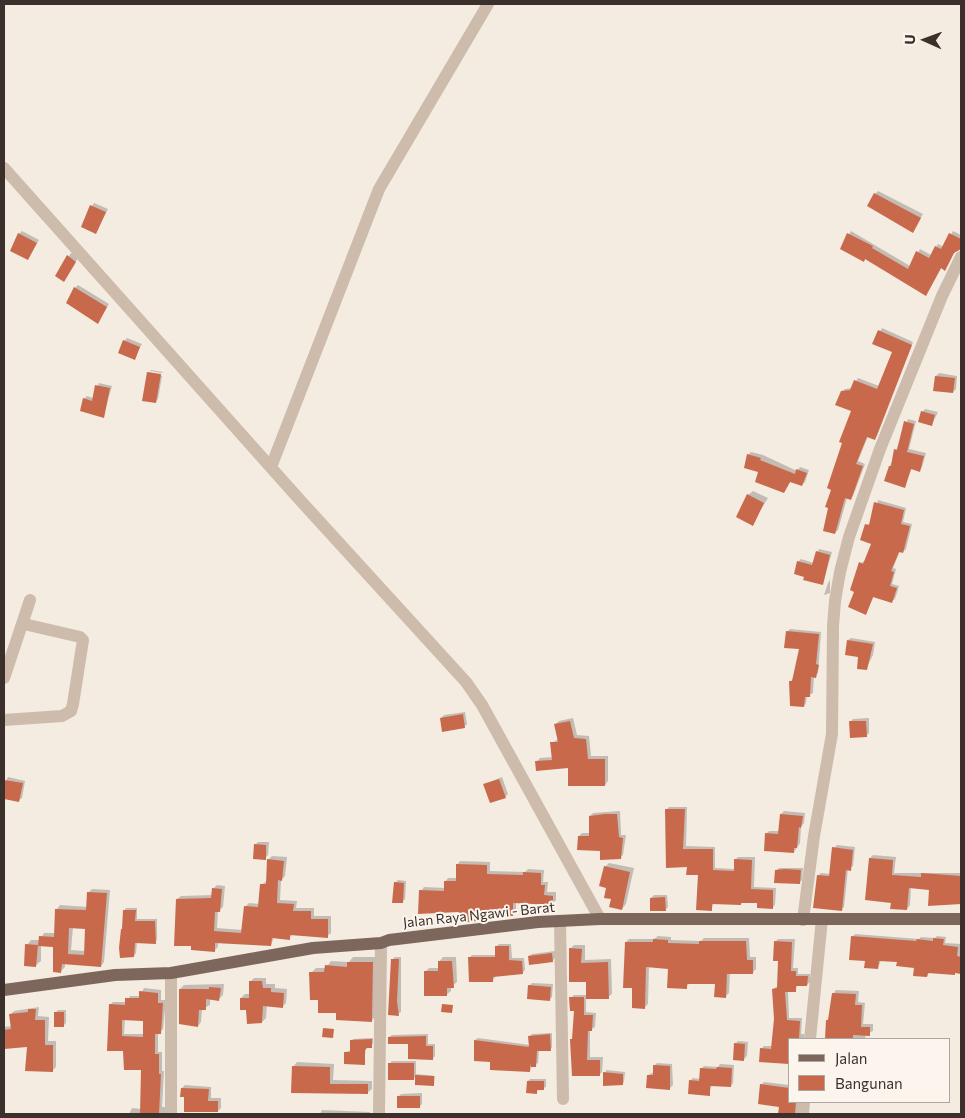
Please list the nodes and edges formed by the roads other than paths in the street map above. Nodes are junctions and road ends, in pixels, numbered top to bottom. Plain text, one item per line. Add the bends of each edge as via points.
1 (488, 4) edge
2 (4, 168) edge
3 (961, 256) edge
4 (271, 467) junction
5 (30, 600) dead end
6 (24, 624) junction
7 (4, 678) edge
8 (4, 720) edge
9 (600, 919) junction
10 (822, 919) junction
11 (803, 920) junction
12 (961, 920) edge
13 (560, 921) junction
14 (381, 943) junction
15 (171, 973) junction
16 (4, 990) edge
17 (810, 1038) edge
18 (563, 1099) dead end
19 (172, 1114) edge
20 (379, 1114) edge

1 - 4 street via 379,189
2 - 4 street
3 - 11 street via 880,449 840,572 834,617 832,734
4 - 9 street via 475,694
5 - 6 street
6 - 7 street
6 - 8 street via 83,640 72,711 62,716
9 - 11 main road, Jalan Raya Ngawi - Barat
9 - 13 main road, Jalan Raya Ngawi - Barat
10 - 11 main road, Jalan Raya Ngawi - Barat
10 - 12 main road, Jalan Raya Ngawi - Barat
10 - 17 street
13 - 14 main road, Jalan Raya Ngawi - Barat
13 - 18 street
14 - 15 main road, Jalan Raya Ngawi - Barat via 313,948
14 - 20 street
15 - 16 main road, Jalan Raya Ngawi - Barat via 115,975
15 - 19 street

